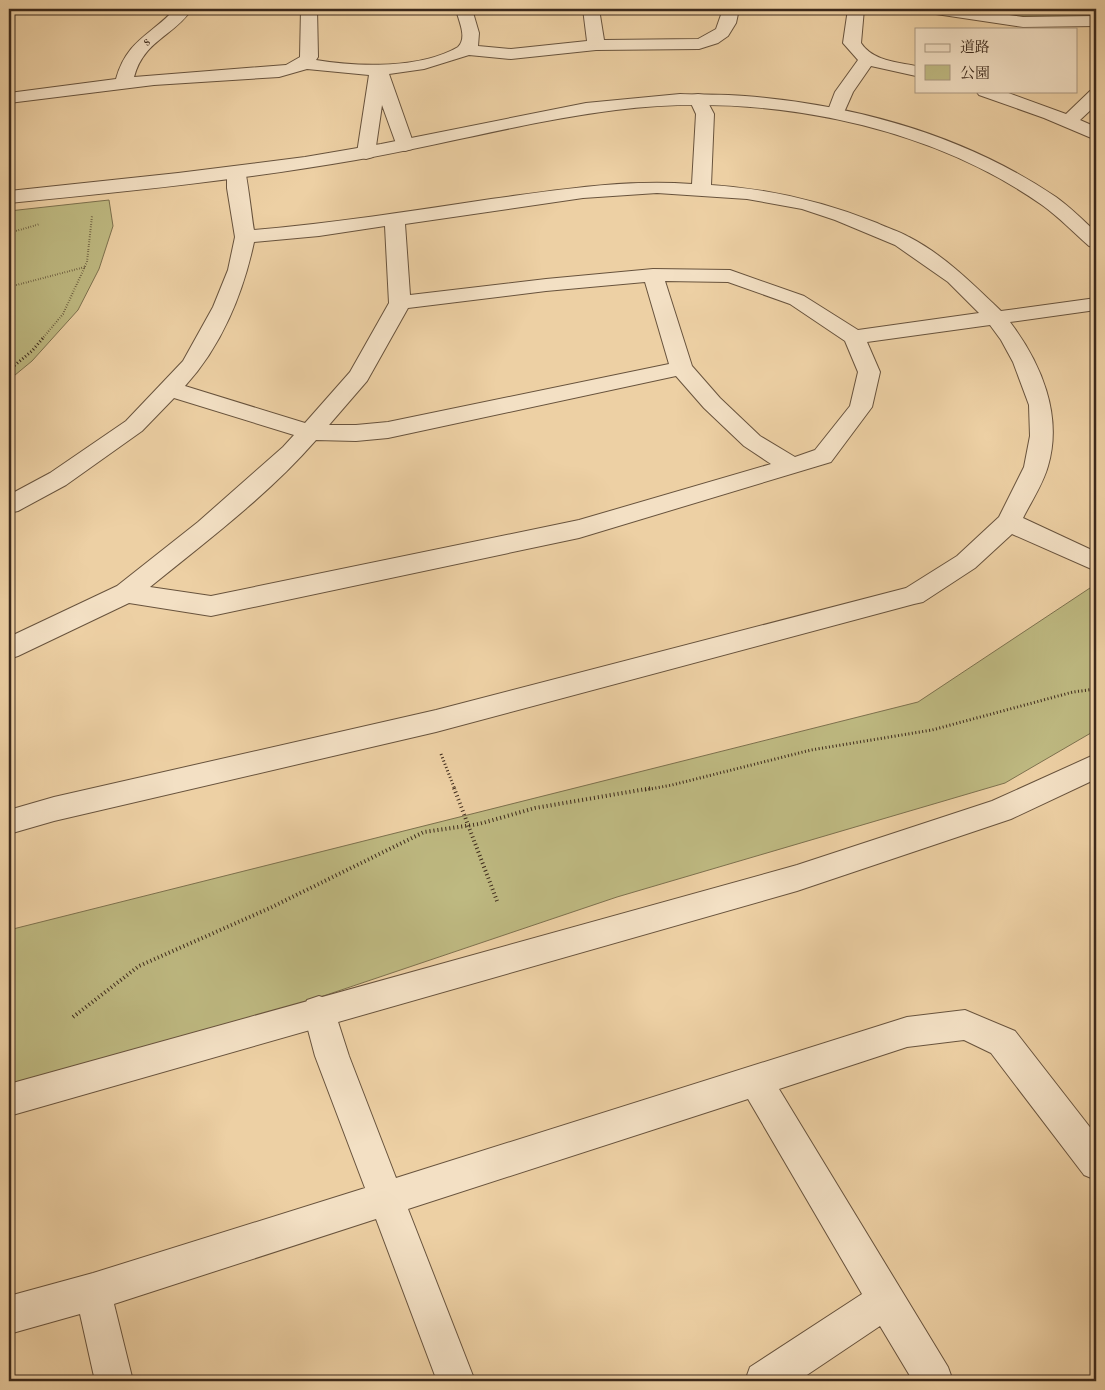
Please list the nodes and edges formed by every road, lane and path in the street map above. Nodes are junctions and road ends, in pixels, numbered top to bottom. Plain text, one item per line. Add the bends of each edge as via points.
1 (184, 9) edge
2 (309, 9) edge
3 (464, 9) edge
4 (591, 9) edge
5 (731, 9) edge
6 (856, 9) edge
7 (936, 9) edge
8 (1096, 22) edge
9 (596, 45) junction
10 (466, 50) junction
11 (867, 60) junction
12 (305, 63) junction
13 (378, 70) junction
14 (915, 71) edge
15 (124, 83) junction
16 (988, 92) edge
17 (1096, 95) edge
18 (9, 98) edge
19 (698, 99) junction
20 (836, 114) junction
21 (1069, 121) junction
22 (1096, 134) edge
23 (405, 146) junction
24 (366, 153) junction
25 (237, 172) junction
26 (701, 190) junction
27 (9, 197) edge
28 (92, 207) dead end
29 (396, 219) junction
30 (244, 237) junction
31 (1096, 242) edge
32 (85, 267) junction
33 (653, 275) junction
34 (9, 287) edge
35 (400, 303) junction
36 (1096, 304) edge
37 (996, 318) junction
38 (854, 337) junction
39 (681, 368) junction
40 (9, 370) edge
41 (169, 389) junction
42 (309, 432) junction
43 (792, 466) junction
44 (9, 505) edge
45 (1009, 522) junction
46 (1096, 562) edge
47 (126, 593) junction
48 (9, 649) edge
49 (1096, 688) edge
50 (430, 722) junction
51 (1096, 766) edge
52 (9, 822) edge
53 (467, 825) junction
54 (497, 901) dead end
55 (319, 1011) junction
56 (73, 1017) dead end
57 (756, 1081) junction
58 (9, 1100) edge
59 (1096, 1163) edge
60 (386, 1199) junction
61 (93, 1292) junction
62 (886, 1300) junction
63 (9, 1315) edge
64 (114, 1381) edge
65 (456, 1381) edge
66 (764, 1381) edge
67 (934, 1381) edge

1 - 15 street, s via 139,47 128,66
2 - 12 street via 309,57
3 - 10 street via 472,39
4 - 9 street
5 - 9 street via 724,31 711,41
6 - 11 street via 852,43
7 - 8 street via 1023,22
9 - 10 street via 510,54
10 - 13 street via 423,64
11 - 14 street
11 - 20 street via 844,92
12 - 13 street
12 - 15 street via 279,72
13 - 23 street
13 - 24 street
15 - 18 street
16 - 21 street
17 - 21 street
19 - 20 street via 771,104
19 - 23 street via 587,108
19 - 26 street via 705,114
20 - 31 street via 916,136 969,156 1052,204
21 - 22 street
23 - 24 street
24 - 25 street
25 - 27 street
25 - 30 street
26 - 29 street via 657,187 584,192
26 - 37 street via 747,193 806,204 902,241 955,278
28 - 32 path
29 - 30 street
29 - 35 street
30 - 41 street via 238,270 224,307 192,365
32 - 34 path
32 - 40 path via 63,314 32,351
33 - 35 street
33 - 38 street via 730,276 796,300
33 - 39 street
35 - 42 street via 358,376
36 - 37 street
37 - 38 street
37 - 45 street via 1024,362 1040,405 1042,436 1036,467
38 - 43 street via 870,372 861,406 823,456
39 - 42 street via 388,430
39 - 43 street via 752,442
41 - 42 street
41 - 44 street via 134,426 58,480
42 - 47 street via 291,453 214,521
43 - 47 street via 579,529 211,606
45 - 46 street
45 - 50 street via 966,562 914,595
47 - 48 street
49 - 53 path via 932,730 811,750 672,786 535,808
50 - 52 street
50 - 53 path
51 - 55 street via 1001,810 797,878
53 - 54 path
53 - 56 path via 424,832 270,908 139,966
55 - 58 street
55 - 60 street via 332,1056
57 - 59 street via 906,1032 965,1025 1003,1042
57 - 60 street
57 - 62 street
60 - 61 street
60 - 65 street
61 - 63 street
61 - 64 street
62 - 66 street
62 - 67 street

